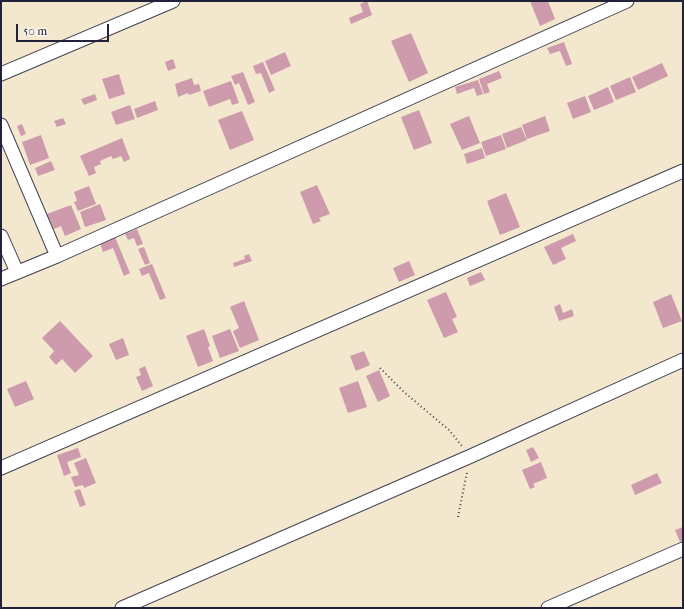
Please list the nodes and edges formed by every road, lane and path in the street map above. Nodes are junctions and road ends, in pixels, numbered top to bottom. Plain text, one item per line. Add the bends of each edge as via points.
1 (173, 1) edge
2 (627, 1) edge
3 (1, 74) edge
4 (1, 125) edge
5 (683, 170) edge
6 (1, 236) edge
7 (56, 256) junction
8 (17, 272) junction
9 (1, 279) edge
10 (683, 360) edge
11 (380, 368) dead end
12 (471, 456) junction
13 (1, 468) edge
14 (458, 517) dead end
15 (683, 549) edge
16 (122, 608) edge
17 (548, 608) edge

1 - 3 street
2 - 7 street
4 - 7 street
5 - 13 street
6 - 8 street
7 - 8 street
8 - 9 street
10 - 12 street
11 - 12 path via 449,430
12 - 14 path
12 - 16 street
15 - 17 street

